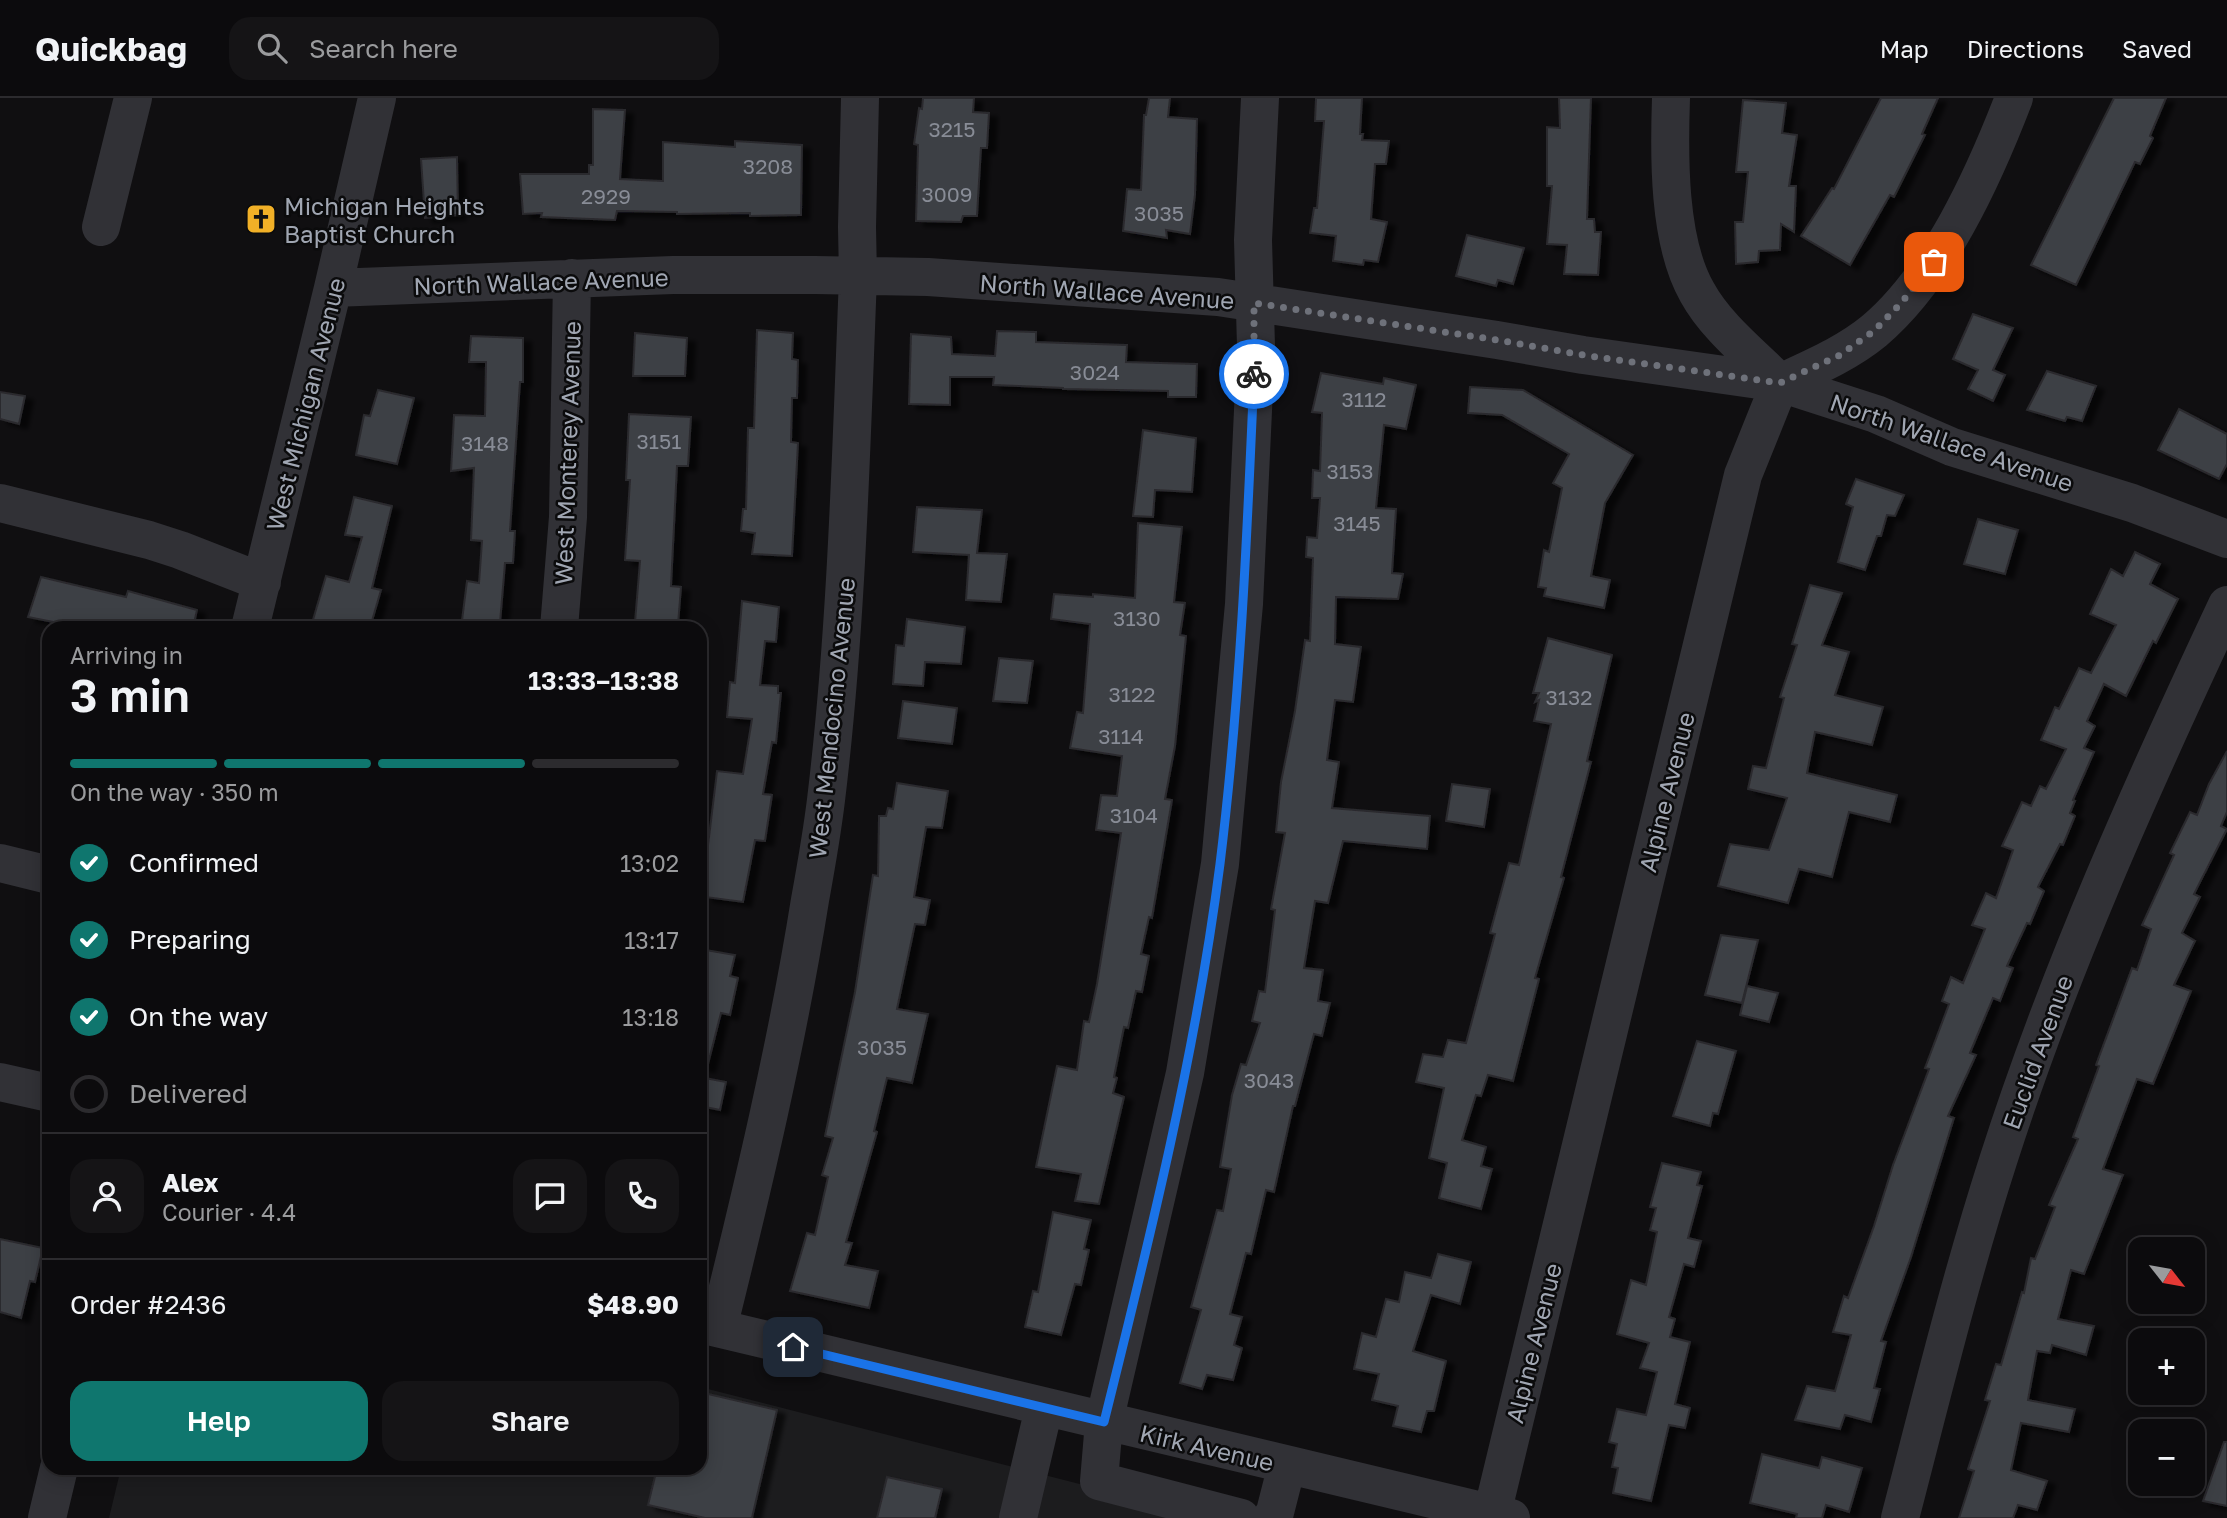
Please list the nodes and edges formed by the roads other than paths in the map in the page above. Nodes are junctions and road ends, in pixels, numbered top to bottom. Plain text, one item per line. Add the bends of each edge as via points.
1 (133, 98) edge
2 (377, 98) edge
3 (860, 98) edge
4 (1260, 98) edge
5 (1671, 98) edge
6 (2014, 98) edge
7 (101, 227) dead end
8 (858, 277) junction
9 (572, 278) junction
10 (333, 288) junction
11 (1254, 303) junction
12 (1780, 383) junction
13 (0, 503) edge
14 (2227, 539) edge
15 (261, 582) junction
16 (2227, 605) edge
17 (252, 621) edge
18 (560, 621) edge
19 (0, 863) edge
20 (42, 873) edge
21 (0, 1082) edge
22 (42, 1091) edge
23 (709, 1326) edge
24 (1044, 1408) junction
25 (1104, 1422) junction
26 (1287, 1465) junction
27 (57, 1475) edge
28 (1498, 1516) edge
29 (47, 1518) edge
30 (1018, 1518) edge
31 (1241, 1518) edge
32 (1270, 1518) edge
33 (1900, 1518) edge

1 - 7 street
2 - 10 street, West Michigan Avenue
3 - 8 street, West Mendocino Avenue
4 - 11 street
5 - 12 street via 1669,151 1684,260 1697,292 1722,325
6 - 12 street via 1955,229 1902,302 1874,331 1840,355
8 - 9 street, North Wallace Avenue
8 - 11 street, North Wallace Avenue via 1218,297
8 - 23 street, West Mendocino Avenue via 844,616 826,802 801,955 747,1213
9 - 10 street, North Wallace Avenue
9 - 18 street, West Monterey Avenue via 568,517
10 - 15 street, West Michigan Avenue
11 - 12 street, North Wallace Avenue
11 - 25 street via 1244,604 1220,864 1185,1073
12 - 14 street, North Wallace Avenue via 1877,414 1952,447 2132,503
12 - 28 street, Alpine Avenue via 1742,475
13 - 15 street via 170,547
15 - 17 street, West Michigan Avenue
16 - 33 street, Euclid Avenue via 2124,829 2035,1052 1965,1271
19 - 20 street
21 - 22 street
23 - 24 street, Kirk Avenue
24 - 25 street, Kirk Avenue
24 - 30 street
25 - 26 street, Kirk Avenue
25 - 31 street via 1099,1481
26 - 28 street, Kirk Avenue
26 - 32 street
27 - 29 street

